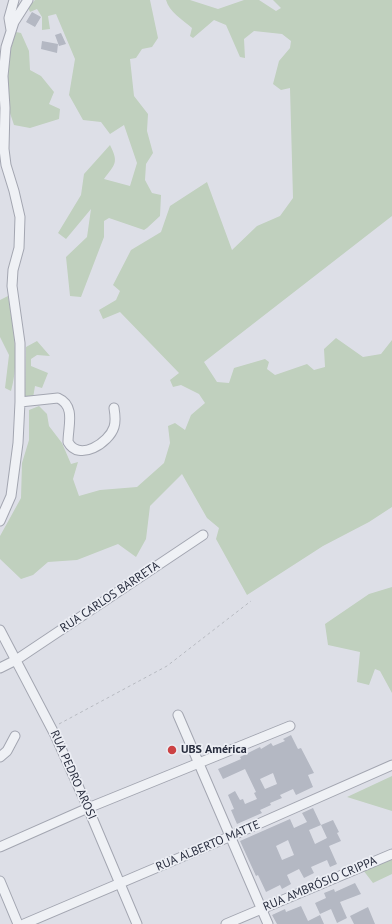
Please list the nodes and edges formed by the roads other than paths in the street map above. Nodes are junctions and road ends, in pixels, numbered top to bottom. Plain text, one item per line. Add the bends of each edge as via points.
1 (14, 0) edge
2 (28, 0) edge
3 (11, 32) junction
4 (20, 402) junction
5 (114, 408) dead end
6 (0, 521) edge
7 (204, 535) dead end
8 (0, 630) edge
9 (16, 660) junction
10 (0, 668) edge
11 (178, 715) dead end
12 (290, 726) dead end
13 (15, 736) dead end
14 (0, 757) edge
15 (198, 762) junction
16 (392, 765) edge
17 (88, 808) junction
18 (231, 836) junction
19 (0, 847) edge
20 (392, 854) edge
21 (0, 881) edge
22 (120, 884) junction
23 (261, 909) junction
24 (18, 924) edge
25 (24, 924) edge
26 (137, 924) edge
27 (226, 924) edge
28 (268, 924) edge

1 - 3 street via 9,18
2 - 3 street via 14,22
3 - 4 street via 6,48 3,76 4,149 20,217 19,248 12,286 20,343
4 - 5 street via 58,398 64,400 69,408 70,417 68,442 81,452 96,446 110,434 114,427
4 - 6 street via 11,496
7 - 9 street, RUA CARLOS BARRETA
8 - 9 street, RUA PEDRO AROSI
9 - 10 street, RUA CARLOS BARRETA
9 - 17 street, RUA PEDRO AROSI via 52,728
11 - 15 street
12 - 15 street
13 - 14 street via 8,751
15 - 17 street
15 - 18 street
16 - 18 street, RUA ALBERTO MATTE
17 - 19 street
17 - 22 street, RUA PEDRO AROSI
18 - 22 street, RUA ALBERTO MATTE
18 - 23 street
20 - 23 street, RUA AMBRÓSIO CRIPPA
21 - 24 street
22 - 25 street, RUA ALBERTO MATTE
22 - 26 street, RUA PEDRO AROSI
23 - 27 street, RUA AMBRÓSIO CRIPPA
23 - 28 street

